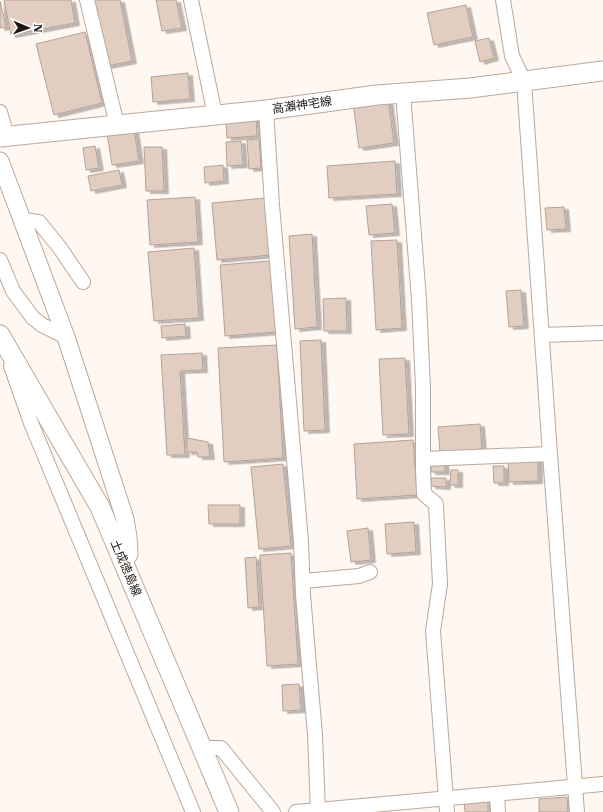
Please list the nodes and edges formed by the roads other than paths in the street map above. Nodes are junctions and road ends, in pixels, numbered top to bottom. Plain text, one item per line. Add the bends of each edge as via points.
1 (87, 0) edge
2 (191, 0) edge
3 (503, 0) edge
4 (603, 71) edge
5 (524, 81) junction
6 (403, 93) junction
7 (266, 110) junction
8 (0, 112) edge
9 (215, 115) junction
10 (117, 124) junction
11 (4, 137) edge
12 (0, 161) edge
13 (23, 220) junction
14 (0, 260) edge
15 (83, 282) dead end
16 (603, 333) edge
17 (0, 335) edge
18 (542, 335) junction
19 (66, 337) junction
20 (550, 454) junction
21 (423, 459) junction
22 (123, 563) junction
23 (370, 572) dead end
24 (302, 581) junction
25 (202, 748) junction
26 (603, 784) edge
27 (575, 786) junction
28 (497, 794) junction
29 (446, 805) edge
30 (318, 811) edge
31 (193, 812) edge
32 (229, 812) edge
33 (273, 812) edge
34 (296, 812) edge
35 (498, 812) edge
36 (577, 812) edge

1 - 10 street
2 - 9 street
3 - 5 street via 512,56
4 - 5 main road, 高瀬神宅線
5 - 6 main road, 高瀬神宅線
5 - 18 street
6 - 7 main road, 高瀬神宅線
6 - 21 street via 419,300
7 - 9 main road, 高瀬神宅線
7 - 24 street via 301,541
8 - 11 street
9 - 10 main road, 高瀬神宅線
10 - 11 main road, 高瀬神宅線
12 - 13 street
13 - 15 street via 39,222
13 - 19 street
14 - 19 street via 13,291 33,318
16 - 18 street
17 - 22 main road, 土成徳島線 via 100,507
17 - 31 street via 31,423
18 - 20 street
19 - 22 street via 125,519 129,554
20 - 21 street
20 - 27 street
21 - 29 street via 424,494 436,504 440,584 433,631
22 - 25 main road, 土成徳島線
23 - 24 street via 359,576
24 - 30 street via 315,735
25 - 32 main road, 土成徳島線
25 - 33 street via 221,748
26 - 27 street
27 - 28 street
27 - 36 street
28 - 29 street
28 - 35 street
29 - 30 street
30 - 34 street

